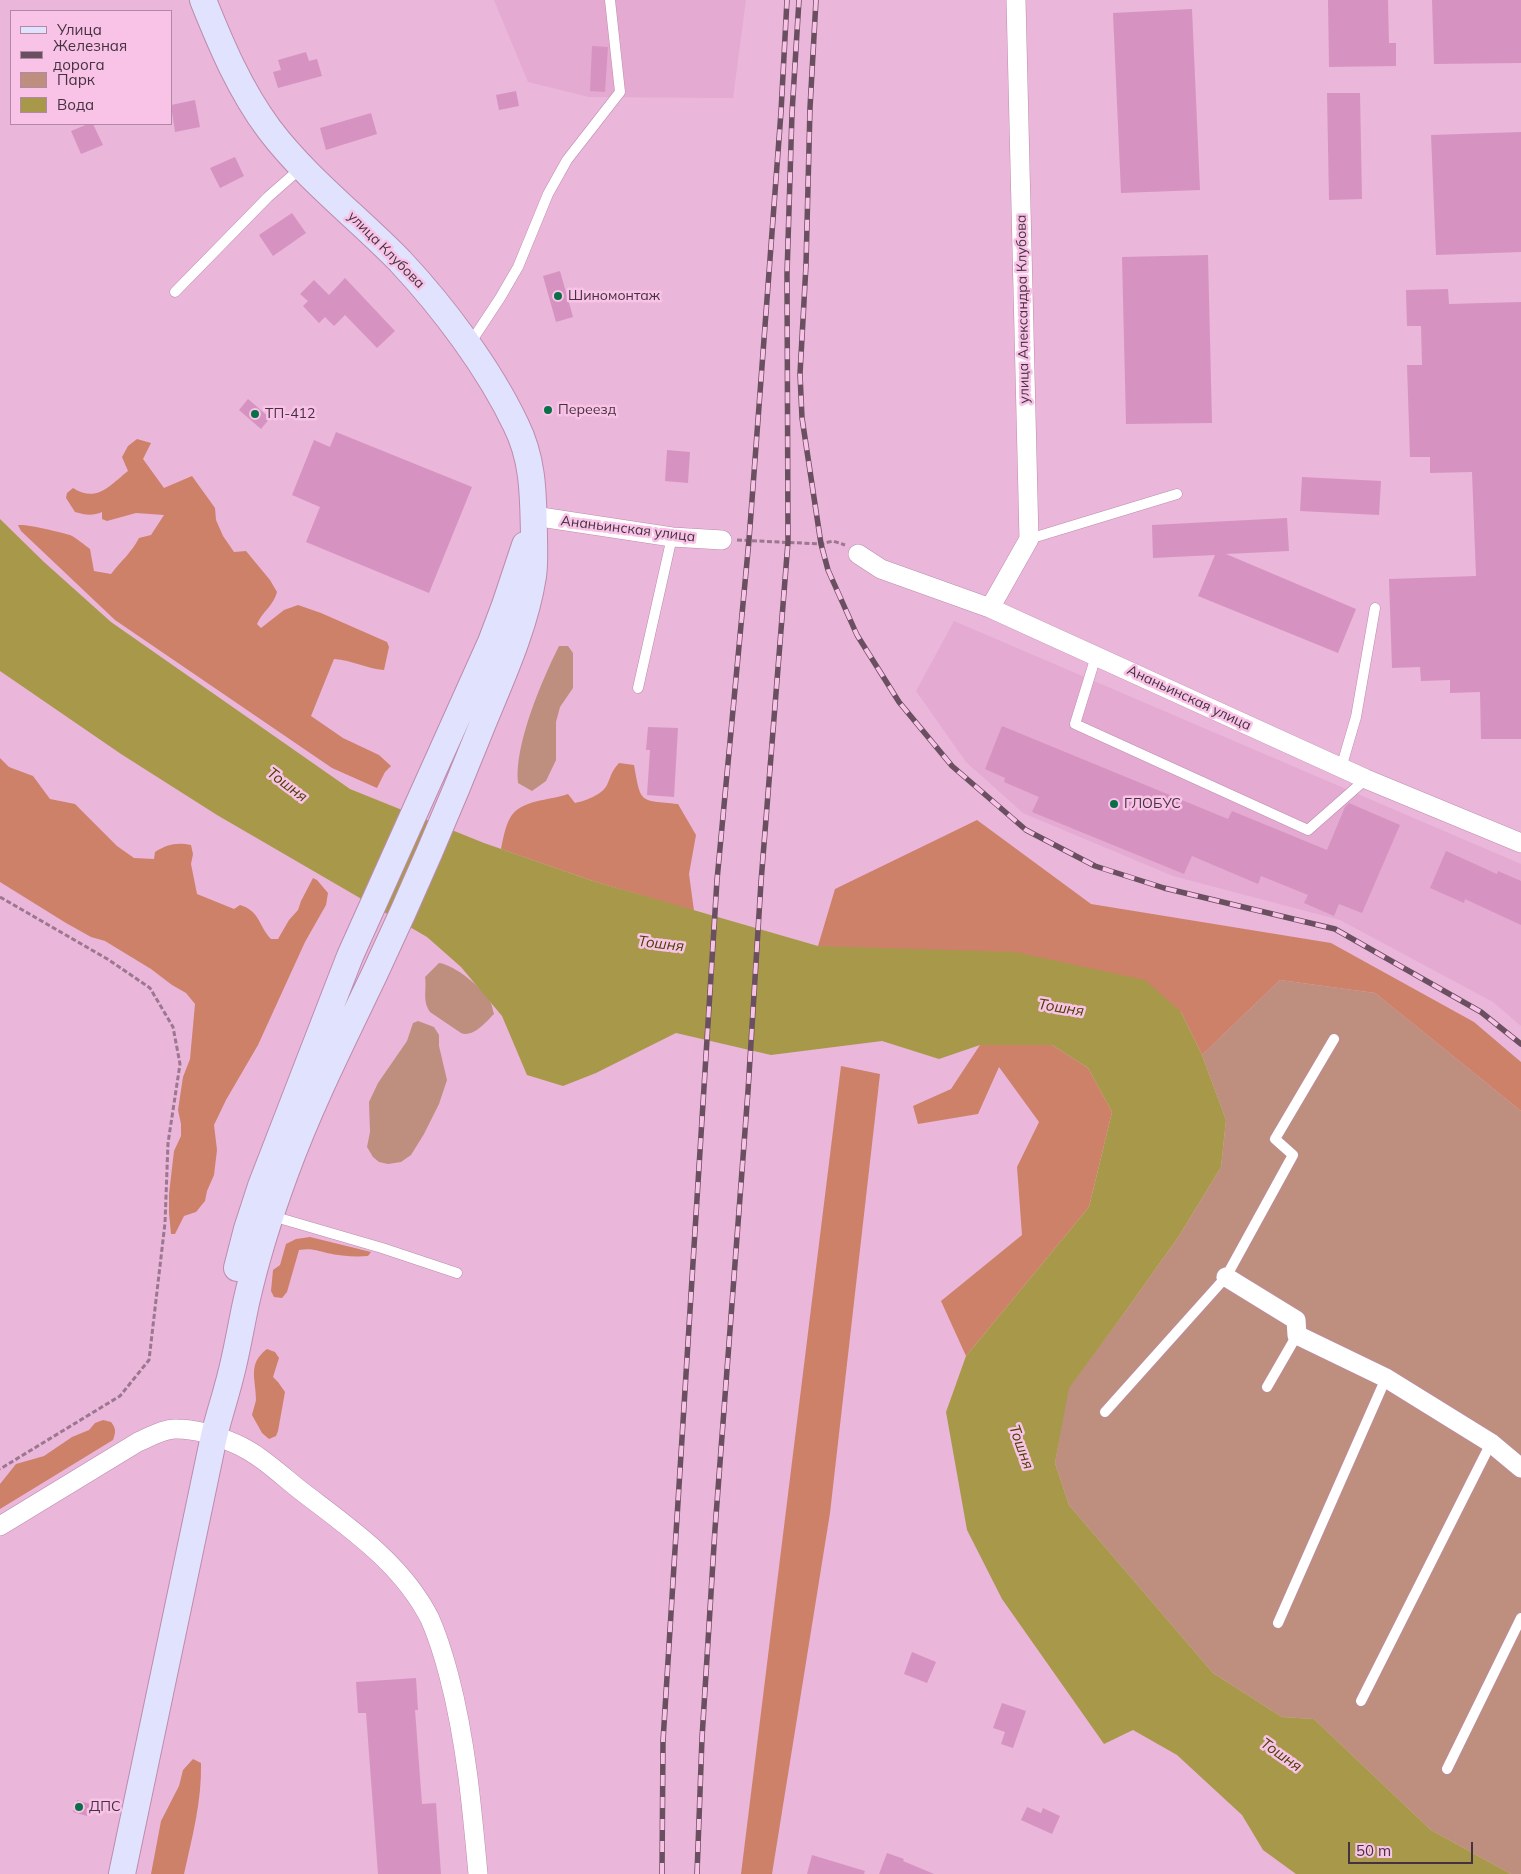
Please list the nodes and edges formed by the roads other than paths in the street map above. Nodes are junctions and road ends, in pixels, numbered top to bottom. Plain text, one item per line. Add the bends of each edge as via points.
1 (203, 0) edge
2 (610, 0) edge
3 (1016, 0) edge
4 (302, 167) junction
5 (175, 292) dead end
6 (468, 346) junction
7 (1177, 494) dead end
8 (534, 516) junction
9 (672, 537) junction
10 (1029, 539) junction
11 (722, 540) road end
12 (858, 554) road end
13 (990, 608) junction
14 (1375, 608) dead end
15 (1096, 656) junction
16 (638, 688) dead end
17 (1341, 768) junction
18 (1366, 779) junction
19 (1521, 843) edge
20 (1334, 1039) dead end
21 (270, 1216) junction
22 (457, 1273) dead end
23 (1226, 1277) junction
24 (1297, 1335) junction
25 (1386, 1378) junction
26 (1267, 1387) dead end
27 (1105, 1412) dead end
28 (214, 1436) junction
29 (1491, 1443) junction
30 (1521, 1468) edge
31 (0, 1526) edge
32 (1521, 1618) edge
33 (1278, 1622) dead end
34 (1361, 1701) dead end
35 (1447, 1769) dead end
36 (122, 1874) edge
37 (478, 1874) edge

1 - 4 main road, улица Клубова via 244,91 269,129
2 - 6 lane via 620,92 567,160 548,194 518,267
3 - 10 street, улица Александра Клубова
4 - 5 lane
4 - 6 main road, улица Клубова via 411,273
6 - 8 main road, улица Клубова via 503,400 522,437 532,475
7 - 10 lane
8 - 9 street, Ананьинская улица
8 - 21 main road, улица Клубова via 534,571 511,652 455,793 313,1102
8 - 28 main road via 491,642 350,956 246,1229 217,1354
9 - 11 street, Ананьинская улица
9 - 16 lane
10 - 13 street
12 - 13 street, Ананьинская улица via 881,569
13 - 15 street, Ананьинская улица
14 - 17 lane via 1356,718
15 - 17 street, Ананьинская улица
15 - 18 lane via 1074,724 1308,830
17 - 18 street, Ананьинская улица
18 - 19 street, Ананьинская улица
20 - 23 lane via 1275,1139 1293,1155
21 - 22 lane
21 - 28 main road, улица Клубова
23 - 24 street via 1296,1320
23 - 27 lane
24 - 25 street
24 - 26 lane
25 - 29 street
25 - 33 lane
28 - 31 street via 176,1428 159,1433 138,1442
28 - 36 main road
28 - 37 street via 237,1444 260,1459 358,1535 388,1562 416,1597 433,1628 455,1700 468,1770
29 - 30 street
29 - 34 lane
32 - 35 lane

